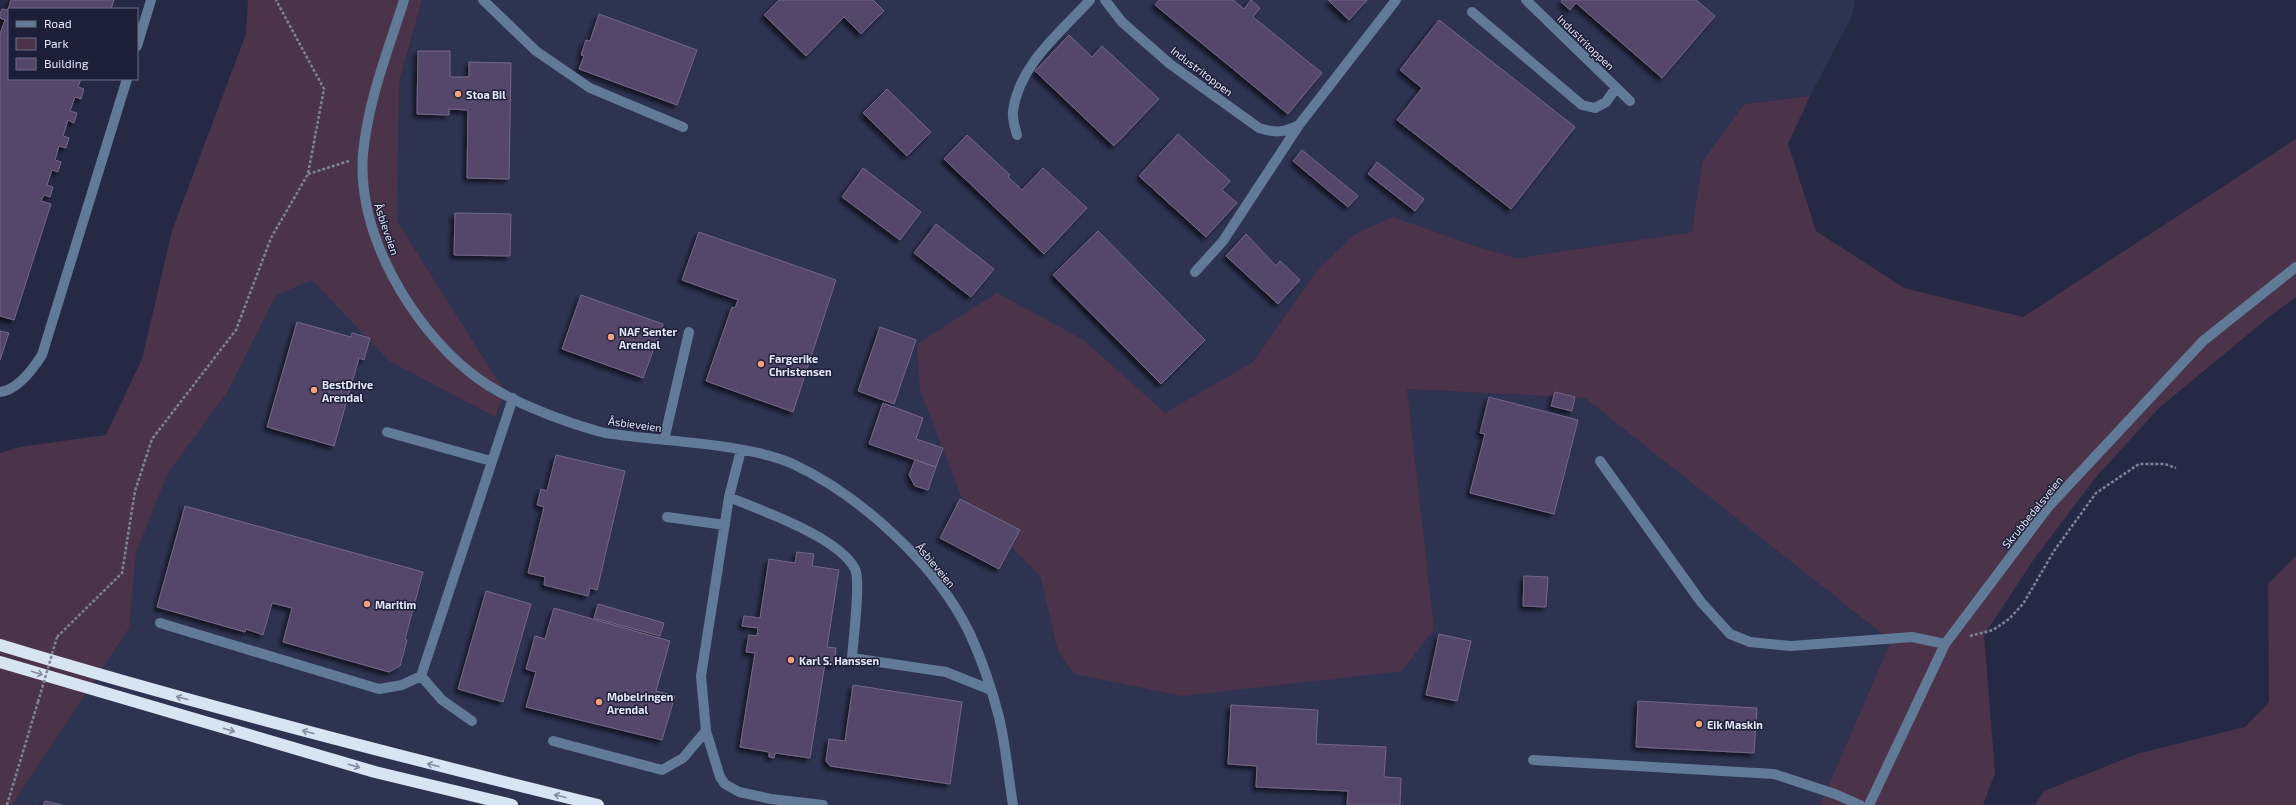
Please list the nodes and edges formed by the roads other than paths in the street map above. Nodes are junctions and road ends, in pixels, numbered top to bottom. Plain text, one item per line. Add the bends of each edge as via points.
1 (151, 0) edge
2 (404, 0) edge
3 (483, 0) edge
4 (1090, 0) edge
5 (1105, 0) edge
6 (1396, 0) edge
7 (1526, 0) edge
8 (1472, 12) dead end
9 (138, 43) edge
10 (127, 80) edge
11 (1616, 88) junction
12 (1630, 101) dead end
13 (1299, 126) junction
14 (683, 127) dead end
15 (1017, 136) dead end
16 (2296, 267) edge
17 (1195, 272) dead end
18 (689, 332) dead end
19 (0, 392) edge
20 (513, 398) junction
21 (387, 432) dead end
22 (664, 440) junction
23 (741, 450) junction
24 (491, 461) junction
25 (1600, 461) dead end
26 (729, 497) junction
27 (667, 518) dead end
28 (725, 525) junction
29 (160, 624) dead end
30 (1945, 644) junction
31 (0, 645) edge
32 (0, 662) edge
33 (421, 676) junction
34 (991, 690) junction
35 (472, 721) dead end
36 (706, 731) junction
37 (553, 741) dead end
38 (1533, 760) dead end
39 (512, 805) edge
40 (598, 805) edge
41 (823, 805) edge
42 (1013, 805) edge
43 (1860, 805) edge
44 (1869, 805) edge

1 - 9 street
2 - 20 street, Åsbieveien via 369,108 363,157 365,200 377,242 394,280 413,309 440,344 473,375
3 - 14 street via 536,51 590,88
4 - 15 street via 1033,62 1019,85 1012,113
5 - 13 street, Industritoppen via 1122,22 1170,64 1259,128 1273,133 1285,132
6 - 13 street
7 - 11 street, Industritoppen
8 - 11 street via 1582,105 1595,108 1606,102
10 - 19 street via 42,355 29,374 5,392
11 - 12 street, Industritoppen
13 - 17 street via 1223,241
16 - 30 street, Skrubbedalsveien via 2203,341 2049,506
18 - 22 street
20 - 22 street, Åsbieveien via 559,418 604,433
20 - 24 street
21 - 24 street
22 - 23 street, Åsbieveien
23 - 26 street
23 - 34 street, Åsbieveien via 791,463 834,487 901,542 928,571 951,602 970,634
24 - 33 street
25 - 30 street via 1701,602 1730,634 1750,642 1792,646 1912,637
26 - 28 street
26 - 34 street via 812,533 840,550 856,570 852,658 946,672
27 - 28 street
28 - 36 street via 701,676
29 - 33 street via 379,689 402,685
30 - 44 street, Skrubbedalsveien
40 -> 31 highway via 391,755
32 -> 39 highway via 375,772
33 - 35 street via 442,700
34 - 42 street, Åsbieveien via 999,719
36 - 37 street via 683,758 662,770
36 - 41 street via 720,777 725,784 739,792
38 - 43 street via 1774,774

